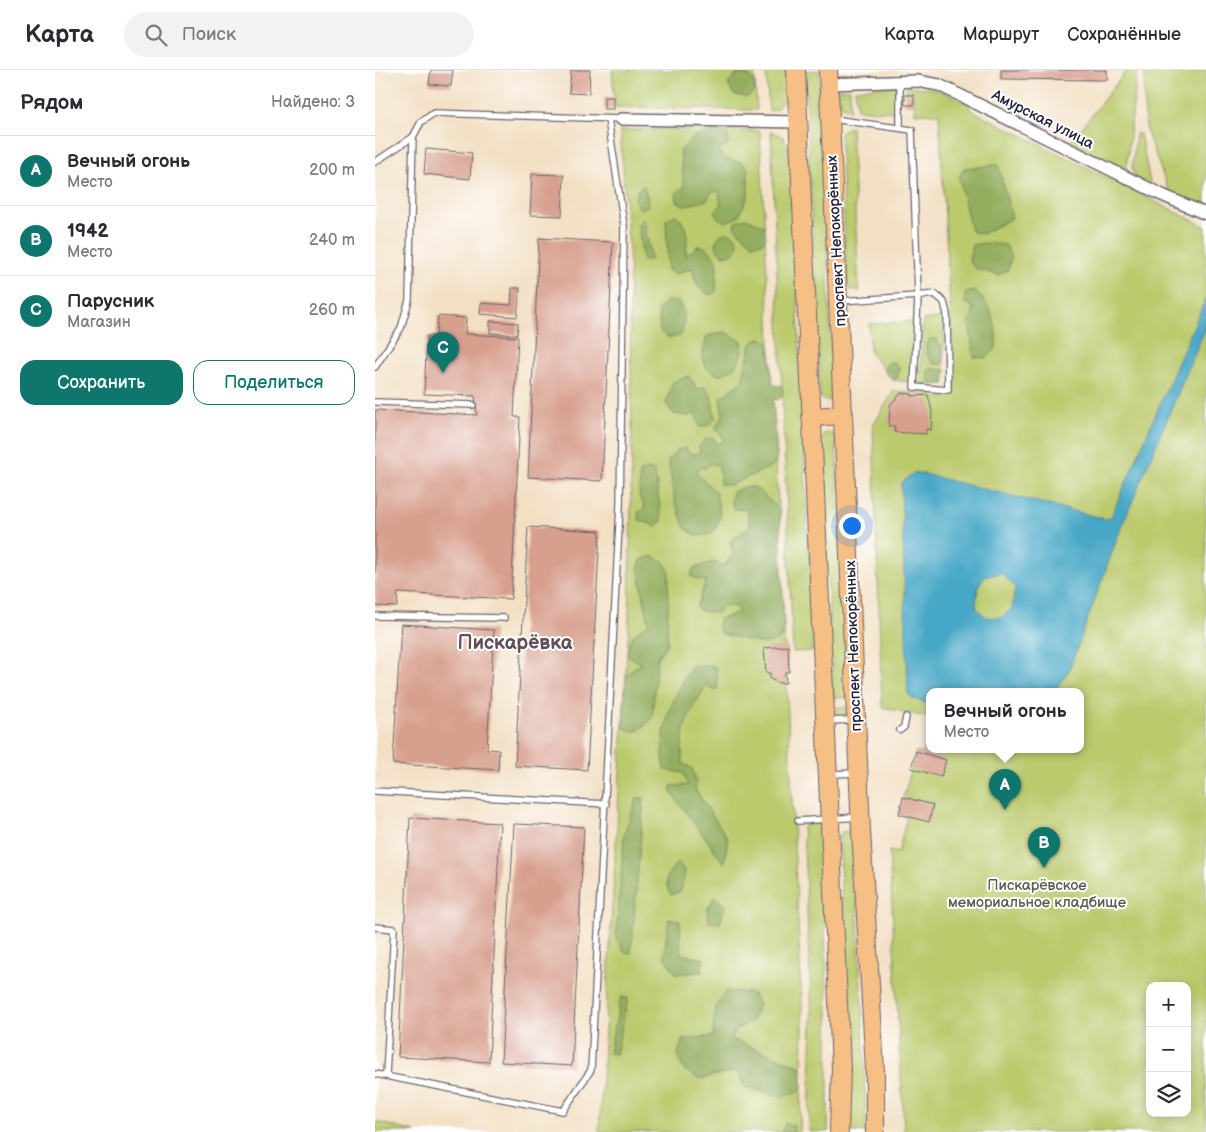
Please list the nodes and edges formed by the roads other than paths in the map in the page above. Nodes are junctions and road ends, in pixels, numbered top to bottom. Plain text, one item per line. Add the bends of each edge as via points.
1 (795, 70) edge
2 (828, 77) edge
3 (900, 82) junction
4 (830, 118) junction
5 (608, 119) junction
6 (621, 119) joint
7 (798, 122) junction
8 (900, 127) junction
9 (413, 138) junction
10 (375, 162) edge
11 (1206, 214) edge
12 (919, 296) junction
13 (838, 301) junction
14 (375, 367) edge
15 (375, 402) edge
16 (473, 405) dead end
17 (844, 415) junction
18 (811, 417) junction
19 (375, 616) edge
20 (505, 618) dead end
21 (906, 717) dead end
22 (856, 720) junction
23 (824, 721) junction
24 (899, 730) dead end
25 (859, 773) junction
26 (827, 774) junction
27 (375, 790) edge
28 (606, 804) junction
29 (861, 817) junction
30 (829, 820) junction
31 (798, 821) dead end
32 (375, 927) edge
33 (375, 1074) edge
34 (386, 1075) junction
35 (839, 1132) edge
36 (875, 1132) edge

1 - 7 main road, проспект Непокорённых
2 - 3 street, Амурская улица
2 - 4 main road, проспект Непокорённых
3 - 8 lane
3 - 11 street, Амурская улица via 939,85
4 - 8 lane
4 - 13 main road, проспект Непокорённых
5 - 6 lane
5 - 9 lane via 433,112 421,122
5 - 28 lane via 624,226 620,506
6 - 7 street
7 - 18 main road, проспект Непокорённых
8 - 12 lane via 911,130
9 - 10 lane
9 - 14 lane via 409,300 401,328
12 - 12 lane via 935,294 943,302 947,314 948,390 914,387
12 - 13 lane
13 - 17 main road, проспект Непокорённых
15 - 16 lane
17 - 18 main road
17 - 22 main road, проспект Непокорённых
18 - 23 main road, проспект Непокорённых
19 - 20 lane
21 - 24 lane via 904,727
22 - 23 lane
22 - 25 main road, проспект Непокорённых
23 - 26 main road, проспект Непокорённых
25 - 26 lane
25 - 29 main road, проспект Непокорённых
26 - 30 main road, проспект Непокорённых
27 - 28 lane
28 - 34 lane via 591,1070 563,1112
29 - 30 lane
29 - 36 main road, проспект Непокорённых via 875,1070
30 - 31 lane
30 - 35 main road, проспект Непокорённых via 841,1068
32 - 34 lane via 394,929
33 - 34 lane

